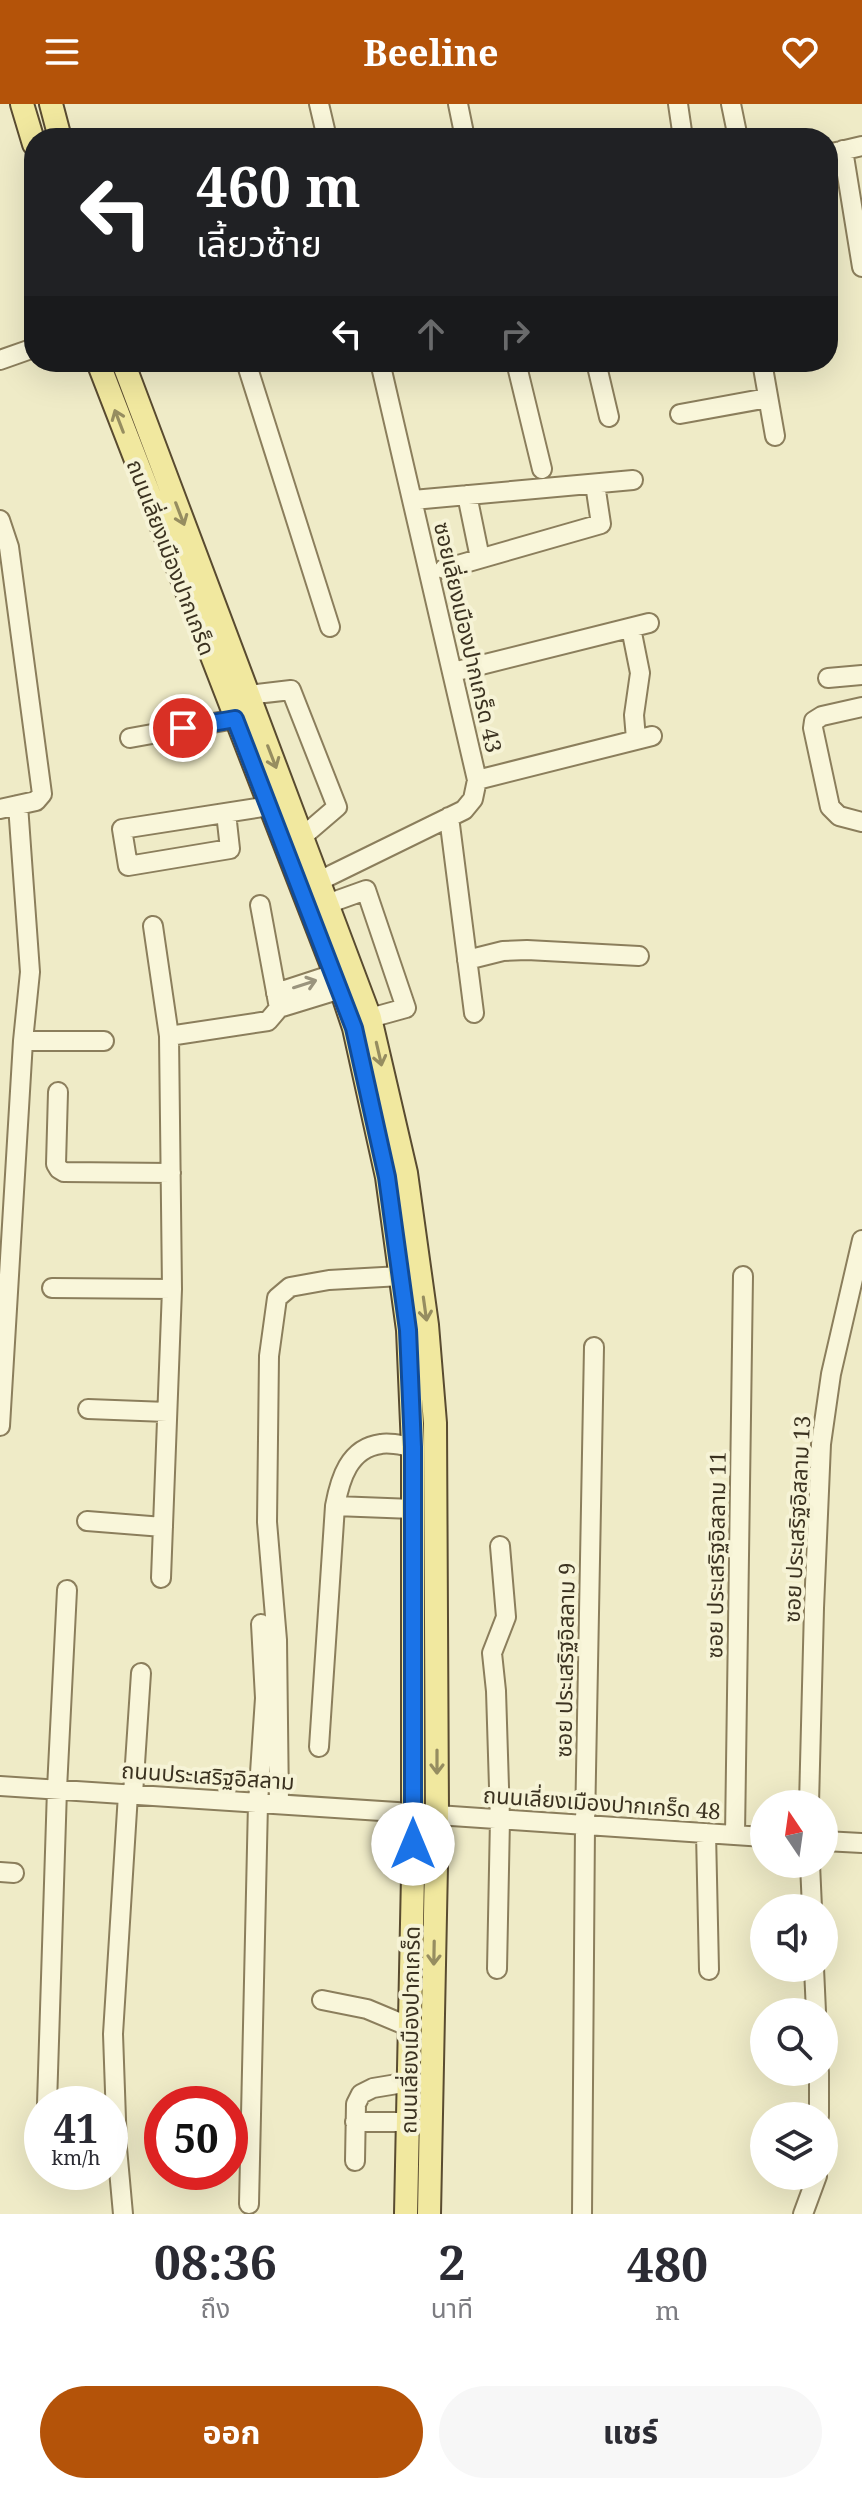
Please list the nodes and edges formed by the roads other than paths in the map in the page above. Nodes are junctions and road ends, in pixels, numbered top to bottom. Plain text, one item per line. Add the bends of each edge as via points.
1 (22, 104) edge
2 (51, 104) edge
3 (319, 104) edge
4 (458, 104) edge
5 (678, 104) edge
6 (731, 104) edge
7 (29, 128) edge
8 (57, 128) edge
9 (325, 128) edge
10 (463, 128) edge
11 (682, 128) edge
12 (736, 128) edge
13 (862, 146) edge
14 (838, 151) edge
15 (838, 165) edge
16 (862, 267) edge
17 (24, 352) edge
18 (0, 360) edge
19 (102, 372) edge
20 (127, 372) edge
21 (249, 372) edge
22 (382, 372) edge
23 (518, 372) edge
24 (598, 372) edge
25 (764, 372) edge
26 (768, 398) junction
27 (680, 414) dead end
28 (609, 417) dead end
29 (775, 436) dead end
30 (542, 469) dead end
31 (633, 480) dead end
32 (595, 484) junction
33 (467, 495) junction
34 (413, 500) junction
35 (0, 520) edge
36 (480, 558) junction
37 (444, 569) dead end
38 (330, 627) dead end
39 (453, 672) junction
40 (862, 675) edge
41 (828, 678) dead end
42 (248, 695) junction
43 (862, 707) edge
44 (235, 719) junction
45 (130, 738) dead end
46 (477, 780) junction
47 (269, 806) junction
48 (9, 807) edge
49 (226, 813) junction
50 (449, 817) junction
51 (862, 822) edge
52 (302, 837) junction
53 (319, 881) junction
54 (327, 904) junction
55 (260, 905) dead end
56 (153, 926) dead end
57 (639, 956) dead end
58 (467, 960) junction
59 (338, 982) junction
60 (277, 1001) junction
61 (474, 1013) dead end
62 (370, 1018) junction
63 (169, 1036) junction
64 (23, 1041) junction
65 (104, 1041) dead end
66 (58, 1092) dead end
67 (171, 1173) junction
68 (862, 1240) edge
69 (401, 1276) junction
70 (743, 1276) dead end
71 (52, 1288) dead end
72 (172, 1289) junction
73 (594, 1347) dead end
74 (88, 1409) dead end
75 (167, 1412) junction
76 (0, 1426) edge
77 (413, 1447) junction
78 (335, 1506) junction
79 (413, 1509) junction
80 (87, 1521) dead end
81 (163, 1527) junction
82 (500, 1546) dead end
83 (161, 1578) dead end
84 (67, 1590) dead end
85 (261, 1624) dead end
86 (141, 1673) dead end
87 (319, 1747) dead end
88 (0, 1786) edge
89 (57, 1789) junction
90 (809, 1790) edge
91 (131, 1794) junction
92 (258, 1803) junction
93 (279, 1804) junction
94 (412, 1813) junction
95 (437, 1815) junction
96 (500, 1819) junction
97 (585, 1825) junction
98 (706, 1833) junction
99 (735, 1835) junction
100 (750, 1836) edge
101 (838, 1842) edge
102 (862, 1843) edge
103 (497, 1969) dead end
104 (709, 1970) dead end
105 (322, 2000) dead end
106 (410, 2027) junction
107 (409, 2082) junction
108 (48, 2086) edge
109 (355, 2122) junction
110 (407, 2122) junction
111 (355, 2161) dead end
112 (812, 2190) edge
113 (249, 2204) dead end
114 (123, 2214) edge
115 (406, 2214) edge
116 (429, 2214) edge
117 (582, 2214) edge
118 (803, 2214) edge

1 - 7 main road
2 - 8 main road
3 - 9 street
4 - 10 street
5 - 11 street
6 - 12 street
13 - 14 street
15 - 16 street
17 - 18 street
44 -> 19 main road, ถนนเลี่ยงเมืองปากเกร็ด
20 -> 42 main road, ถนนเลี่ยงเมืองปากเกร็ด
21 - 38 street
22 - 34 street, ซอยเลี่ยงเมืองปากเกร็ด 43
23 - 30 street
24 - 28 street
25 - 26 street
26 - 27 street
26 - 29 street
31 - 32 street
32 - 33 street
32 - 36 street via 601,524
33 - 34 street
33 - 36 street
34 - 39 street, ซอยเลี่ยงเมืองปากเกร็ด 43
35 - 48 street via 9,547 42,788 36,801
36 - 37 street
39 - 46 street, ซอยเลี่ยงเมืองปากเกร็ด 43
39 - 46 street via 640,625 634,715 644,738
40 - 41 street
42 -> 52 main road, ถนนเลี่ยงเมืองปากเกร็ด
42 - 52 street via 291,690 337,807
43 - 51 street via 822,716 813,728 830,807 839,816
44 - 45 street
44 - 47 main road, ถนนเลี่ยงเมืองปากเกร็ด
46 - 50 street, ซอยเลี่ยงเมืองปากเกร็ด 43 via 470,804
47 - 49 street
47 - 59 main road, ถนนเลี่ยงเมืองปากเกร็ด
48 - 64 street via 30,972
49 - 49 street via 122,829 128,866 230,849
50 - 53 street, ซอยเลี่ยงเมืองปากเกร็ด 43
50 - 58 street
52 - 53 main road, ถนนเลี่ยงเมืองปากเกร็ด
53 - 54 main road, ถนนเลี่ยงเมืองปากเกร็ด
54 - 62 main road, ถนนเลี่ยงเมืองปากเกร็ด
54 - 62 street via 366,890 406,1008
55 - 60 street
56 - 63 street
57 - 58 street via 527,950
58 - 61 street
59 - 60 street
59 - 69 main road, ถนนเลี่ยงเมืองปากเกร็ด via 354,1028 387,1177
60 - 63 street via 268,1021
62 -> 95 main road, ถนนเลี่ยงเมืองปากเกร็ด via 406,1173 427,1325 435,1423
63 - 67 street
64 - 65 street
64 - 76 street
66 - 67 street via 59,1169
67 - 72 street
68 - 90 street, ซอย ประเสริฐอิสลาม 13 via 821,1444
69 - 77 main road, ถนนเลี่ยงเมืองปากเกร็ด
69 - 93 street via 329,1280 290,1287 277,1298 269,1356 267,1522 277,1640
70 - 99 street, ซอย ประเสริฐอิสลาม 11
71 - 72 street
72 - 75 street
73 - 97 street, ซอย ประเสริฐอิสลาม 9
74 - 75 street
75 - 81 street
77 - 78 street via 381,1444 361,1451 349,1461
77 - 79 main road, ถนนเลี่ยงเมืองปากเกร็ด
78 - 79 street
78 - 87 street
79 - 94 main road, ถนนเลี่ยงเมืองปากเกร็ด
80 - 81 street
81 - 83 street
82 - 96 street via 506,1617 492,1653
84 - 89 street
85 - 92 street via 265,1698
86 - 91 street
88 - 89 street, ถนนประเสริฐอิสลาม
89 - 91 street, ถนนประเสริฐอิสลาม
89 - 108 street
91 - 92 street, ถนนประเสริฐอิสลาม
91 - 114 street via 113,2034
92 - 93 street, ถนนประเสริฐอิสลาม
92 - 113 street
93 - 94 street, ถนนประเสริฐอิสลาม
94 - 95 main road
94 - 106 main road, ถนนเลี่ยงเมืองปากเกร็ด
95 - 96 street, ถนนเลี่ยงเมืองปากเกร็ด 48
95 -> 116 main road, ถนนเลี่ยงเมืองปากเกร็ด
96 - 97 street, ถนนเลี่ยงเมืองปากเกร็ด 48
96 - 103 street
97 - 98 street, ถนนเลี่ยงเมืองปากเกร็ด 48
97 - 117 street, ซอย ประเสริฐอิสลาม 9
98 - 99 street, ถนนเลี่ยงเมืองปากเกร็ด 48
98 - 104 street
99 - 100 street, ถนนเลี่ยงเมืองปากเกร็ด 48
101 - 102 street
105 - 106 street via 367,2009
106 - 107 main road, ถนนเลี่ยงเมืองปากเกร็ด
107 - 109 street via 361,2094
107 - 110 main road, ถนนเลี่ยงเมืองปากเกร็ด
109 - 110 street
109 - 111 street
110 - 115 main road, ถนนเลี่ยงเมืองปากเกร็ด
112 - 118 street

